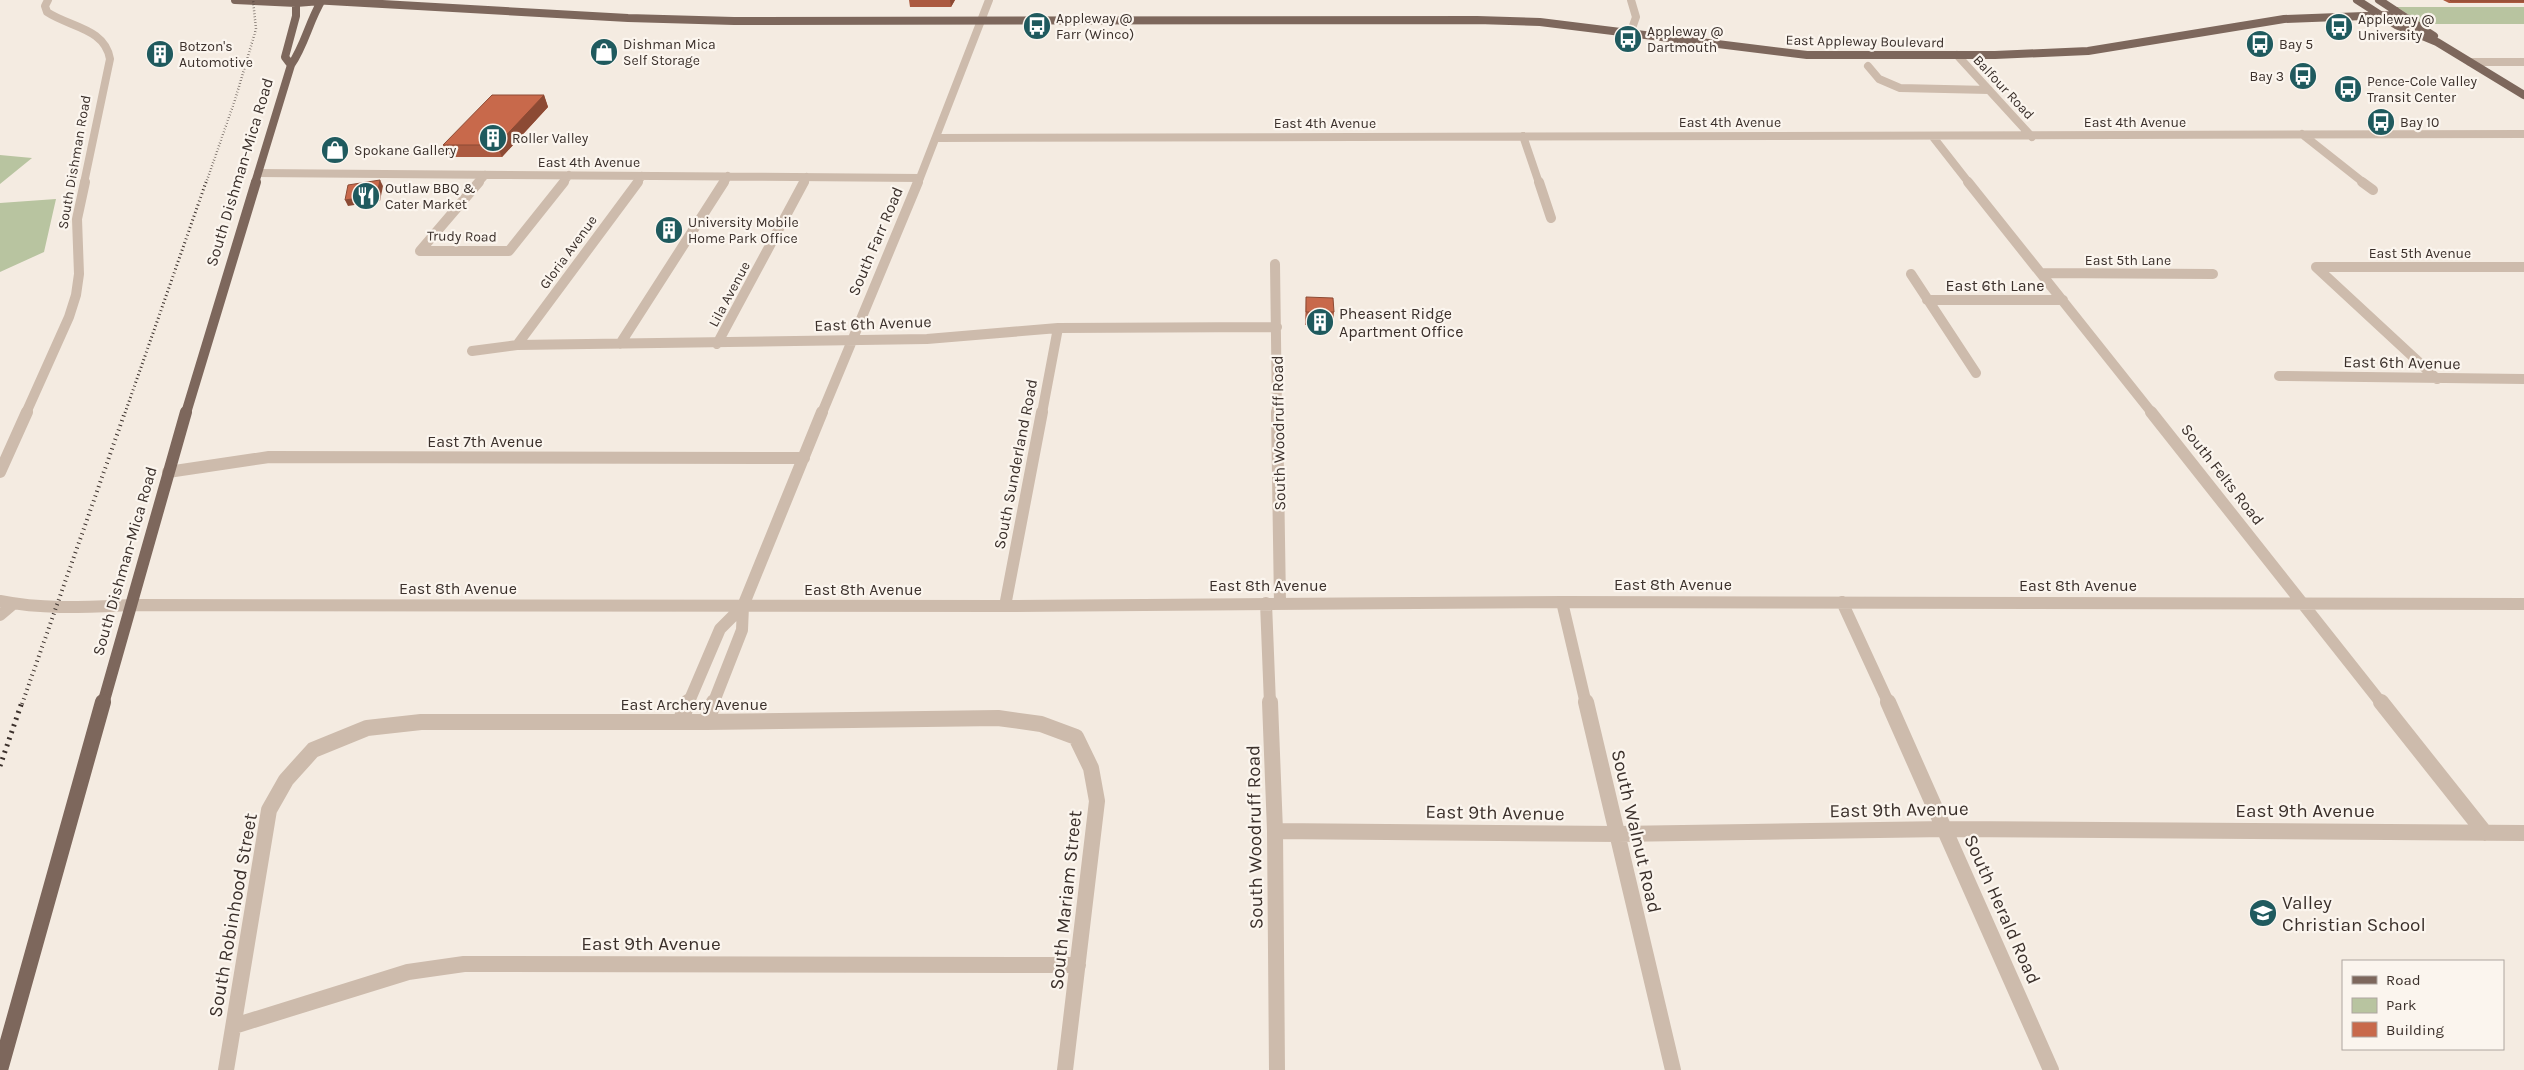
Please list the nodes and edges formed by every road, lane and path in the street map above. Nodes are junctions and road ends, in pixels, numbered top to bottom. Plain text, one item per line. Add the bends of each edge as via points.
1 (48, 0) edge
2 (235, 0) edge
3 (312, 0) edge
4 (440, 0) edge
5 (990, 0) edge
6 (1631, 0) edge
7 (2358, 0) edge
8 (2379, 0) edge
9 (321, 1) edge
10 (296, 2) edge
11 (431, 8) junction
12 (2396, 11) junction
13 (2382, 15) junction
14 (982, 21) junction
15 (2253, 24) junction
16 (2396, 25) junction
17 (1630, 34) junction
18 (2437, 42) junction
19 (1957, 55) junction
20 (2470, 62) junction
21 (2524, 62) edge
22 (291, 65) junction
23 (1868, 66) dead end
24 (1989, 90) junction
25 (2524, 95) edge
26 (2302, 134) junction
27 (2524, 134) edge
28 (1523, 136) junction
29 (2032, 136) junction
30 (1933, 137) junction
31 (937, 138) junction
32 (258, 173) junction
33 (485, 175) junction
34 (569, 175) junction
35 (642, 176) junction
36 (728, 176) junction
37 (807, 177) junction
38 (920, 178) junction
39 (2373, 190) dead end
40 (1551, 218) dead end
41 (1275, 264) dead end
42 (2524, 267) edge
43 (2042, 273) junction
44 (1911, 274) dead end
45 (2214, 274) dead end
46 (1927, 300) junction
47 (2063, 300) junction
48 (1277, 327) junction
49 (1058, 328) junction
50 (851, 341) junction
51 (620, 344) junction
52 (718, 344) junction
53 (517, 345) junction
54 (472, 352) dead end
55 (1976, 373) dead end
56 (2279, 376) dead end
57 (2437, 378) junction
58 (2524, 378) edge
59 (804, 458) junction
60 (0, 472) edge
61 (168, 472) junction
62 (1562, 602) junction
63 (1842, 602) junction
64 (6, 603) edge
65 (1273, 603) junction
66 (2304, 603) junction
67 (2524, 604) edge
68 (131, 605) junction
69 (743, 606) junction
70 (1005, 606) junction
71 (0, 615) edge
72 (680, 722) junction
73 (706, 722) junction
74 (1076, 737) joint
75 (313, 750) joint
76 (1946, 829) junction
77 (1275, 831) junction
78 (2485, 833) junction
79 (2524, 833) edge
80 (1618, 834) junction
81 (1078, 965) junction
82 (234, 1026) junction
83 (0, 1070) edge
84 (226, 1070) edge
85 (1066, 1070) edge
86 (1277, 1070) edge
87 (1673, 1070) edge
88 (2051, 1070) edge

1 - 60 street, South Dishman Road via 47,12 103,40 109,48 110,59 77,219 79,274 76,295
2 - 10 main road
3 - 9 main road
4 - 11 street
5 - 14 street, South Farr Road
6 - 17 street via 1636,11 1635,26
7 - 13 main road
8 - 12 main road
9 - 10 main road
9 - 11 main road
9 - 22 main road, South Dishman-Mica Road via 312,16 300,54
10 - 22 main road, South Dishman-Mica Road via 296,16 284,57
11 - 14 main road, East Appleway Boulevard via 734,21
12 - 13 main road, East Appleway Boulevard
12 - 18 main road via 2432,33
13 - 15 main road, East Appleway Boulevard via 2284,19
13 - 16 main road
14 - 17 main road, East Appleway Boulevard via 1477,20 1540,22
14 - 31 street, South Farr Road
15 - 16 main road, East Appleway Boulevard
15 - 19 main road, East Appleway Boulevard via 2088,51
16 - 18 main road
17 - 19 main road, East Appleway Boulevard via 1807,55
18 - 20 main road
19 - 24 street, Balfour Road
20 - 21 street
20 - 25 main road
22 - 32 main road, South Dishman-Mica Road
23 - 24 street via 1880,79 1900,88
24 - 29 street, Balfour Road
26 - 27 street, East 4th Avenue
26 - 29 street, East 4th Avenue
26 - 39 street
28 - 30 street, East 4th Avenue
28 - 31 street, East 4th Avenue
28 - 40 street
29 - 30 street, East 4th Avenue
30 - 43 street, South Felts Road
31 - 38 street, South Farr Road
32 - 33 street, East 4th Avenue
32 - 61 main road, South Dishman-Mica Road
33 - 34 street, East 4th Avenue
33 - 34 street, Trudy Road via 420,251 509,251
34 - 35 street, East 4th Avenue
35 - 36 street, East 4th Avenue
35 - 53 street, Gloria Avenue
36 - 37 street, East 4th Avenue
36 - 51 street
37 - 38 street, East 4th Avenue
37 - 52 street, Lila Avenue
38 - 50 street, South Farr Road
41 - 48 street, South Woodruff Road
42 - 57 street, East 5th Avenue via 2316,267
43 - 45 street, East 5th Lane
43 - 47 street, South Felts Road
44 - 46 street
46 - 47 street, East 6th Lane
46 - 55 street
47 - 66 street, South Felts Road
48 - 49 street, East 6th Avenue
48 - 65 street, South Woodruff Road
49 - 50 street, East 6th Avenue via 927,339
49 - 70 street, South Sunderland Road
50 - 52 street, East 6th Avenue
50 - 59 street, South Farr Road
51 - 52 street, East 6th Avenue
51 - 53 street, East 6th Avenue
53 - 54 street, East 6th Avenue
56 - 57 street, East 6th Avenue
57 - 58 street, East 6th Avenue
59 - 61 street, East 7th Avenue via 269,457
59 - 69 street, South Farr Road
61 - 68 main road, South Dishman-Mica Road
62 - 63 street, East 8th Avenue
62 - 65 street, East 8th Avenue
62 - 80 street, South Walnut Road
63 - 66 street, East 8th Avenue
63 - 76 street, South Herald Road
64 - 68 street, East 8th Avenue via 56,607
64 - 71 street
65 - 70 street, East 8th Avenue
65 - 77 street, South Woodruff Road
66 - 67 street, East 8th Avenue
66 - 78 street, South Felts Road
68 - 69 street, East 8th Avenue
68 - 83 main road, South Dishman-Mica Road
69 - 70 street, East 8th Avenue
69 - 72 street, South Farr Road via 720,629
69 - 73 street, South Farr Road via 742,630
72 - 73 street, East Archery Avenue
72 - 75 street, East Archery Avenue via 421,722 367,728
73 - 74 street, East Archery Avenue via 998,718 1041,724
74 - 81 street, South Mariam Street via 1091,768 1096,801
75 - 82 street, South Robinhood Street via 286,780 270,810
76 - 78 street, East 9th Avenue
76 - 80 street, East 9th Avenue
76 - 88 street, South Herald Road
77 - 80 street, East 9th Avenue
77 - 86 street, South Woodruff Road
78 - 79 street, East 9th Avenue
80 - 87 street, South Walnut Road
81 - 82 street, East 9th Avenue via 464,964 408,972
81 - 85 street, South Mariam Street
82 - 84 street, South Robinhood Street

